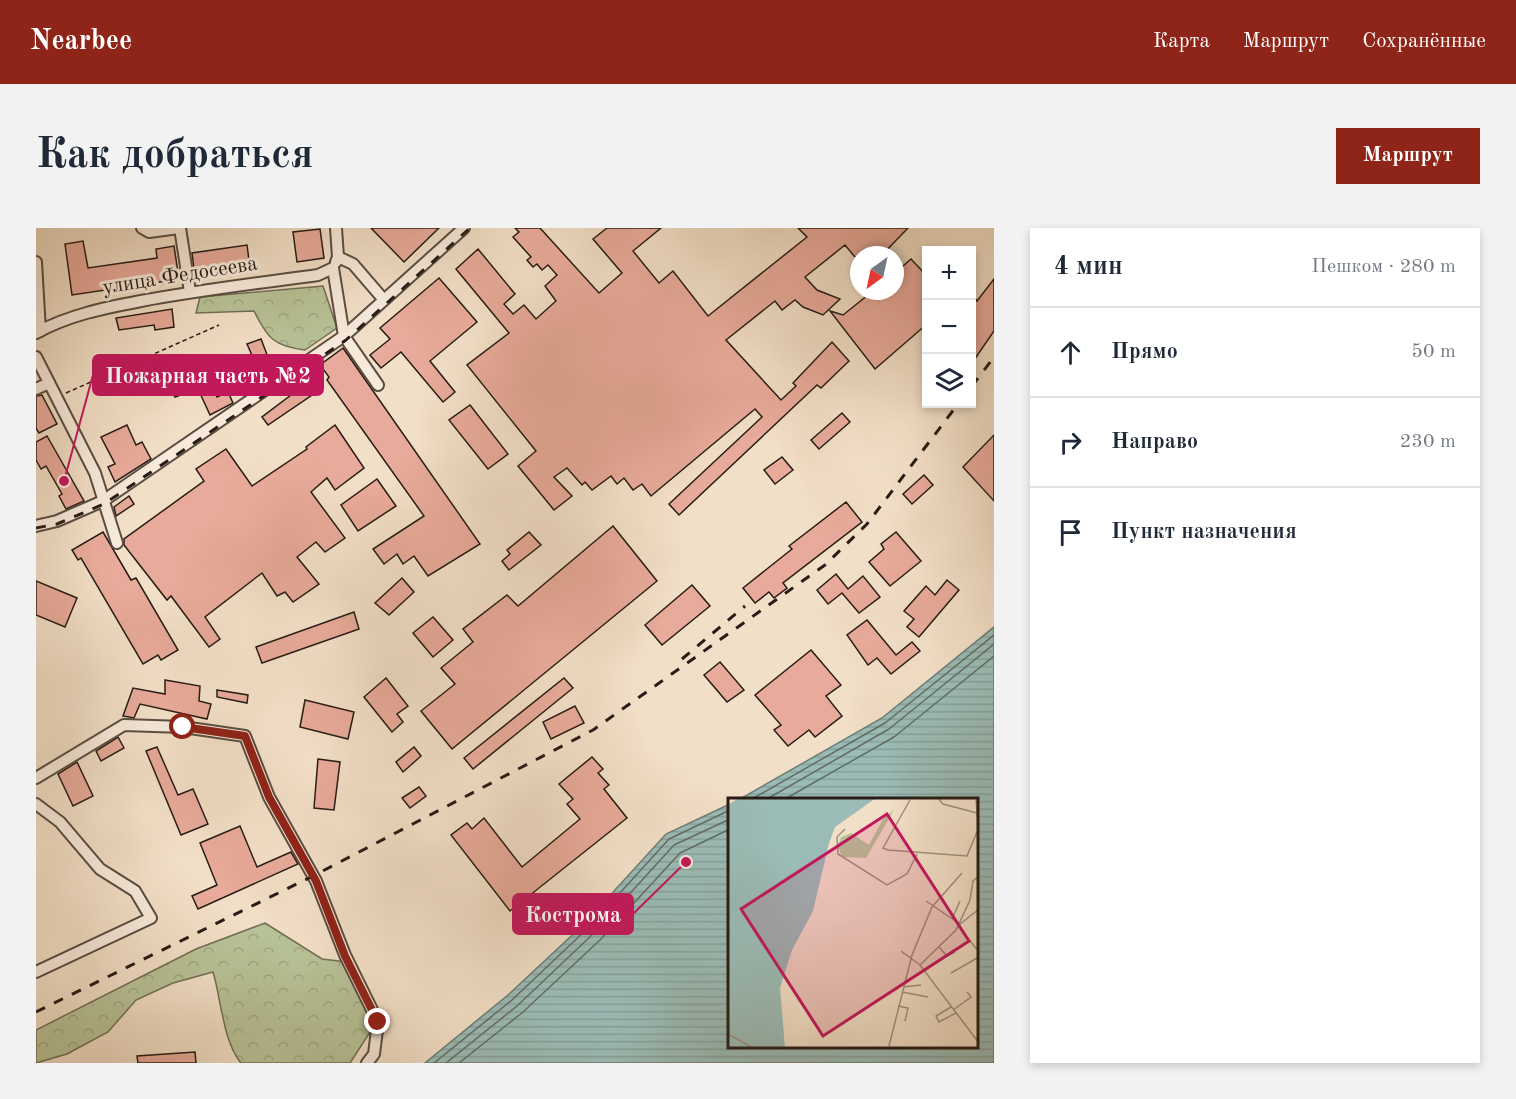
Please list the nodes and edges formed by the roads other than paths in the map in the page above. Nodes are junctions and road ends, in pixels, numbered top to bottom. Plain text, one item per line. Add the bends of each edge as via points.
1 (142, 228) edge
2 (180, 228) edge
3 (336, 228) edge
4 (464, 228) edge
5 (338, 257) junction
6 (36, 262) edge
7 (333, 268) junction
8 (190, 292) junction
9 (384, 300) junction
10 (38, 332) edge
11 (344, 336) junction
12 (36, 357) edge
13 (49, 383) junction
14 (378, 385) dead end
15 (36, 389) edge
16 (103, 501) junction
17 (36, 526) edge
18 (117, 543) dead end
19 (36, 778) edge
20 (36, 804) edge
21 (36, 972) edge
22 (367, 1063) edge

1 - 2 street via 149,232
2 - 8 street
3 - 5 street
4 - 9 street
5 - 7 street
5 - 9 street via 353,264
6 - 10 street
7 - 8 street, улица Федосеева via 318,275
7 - 11 street
8 - 10 street, улица Федосеева via 93,310
9 - 11 street
11 - 14 street
11 - 16 street
12 - 13 street
13 - 15 street
13 - 16 street via 95,473
16 - 17 street via 57,522
16 - 18 street
19 - 22 street via 124,725 183,727 245,736 269,797 316,881 345,956 378,1022 374,1054
20 - 21 street via 60,822 100,869 135,891 151,918

